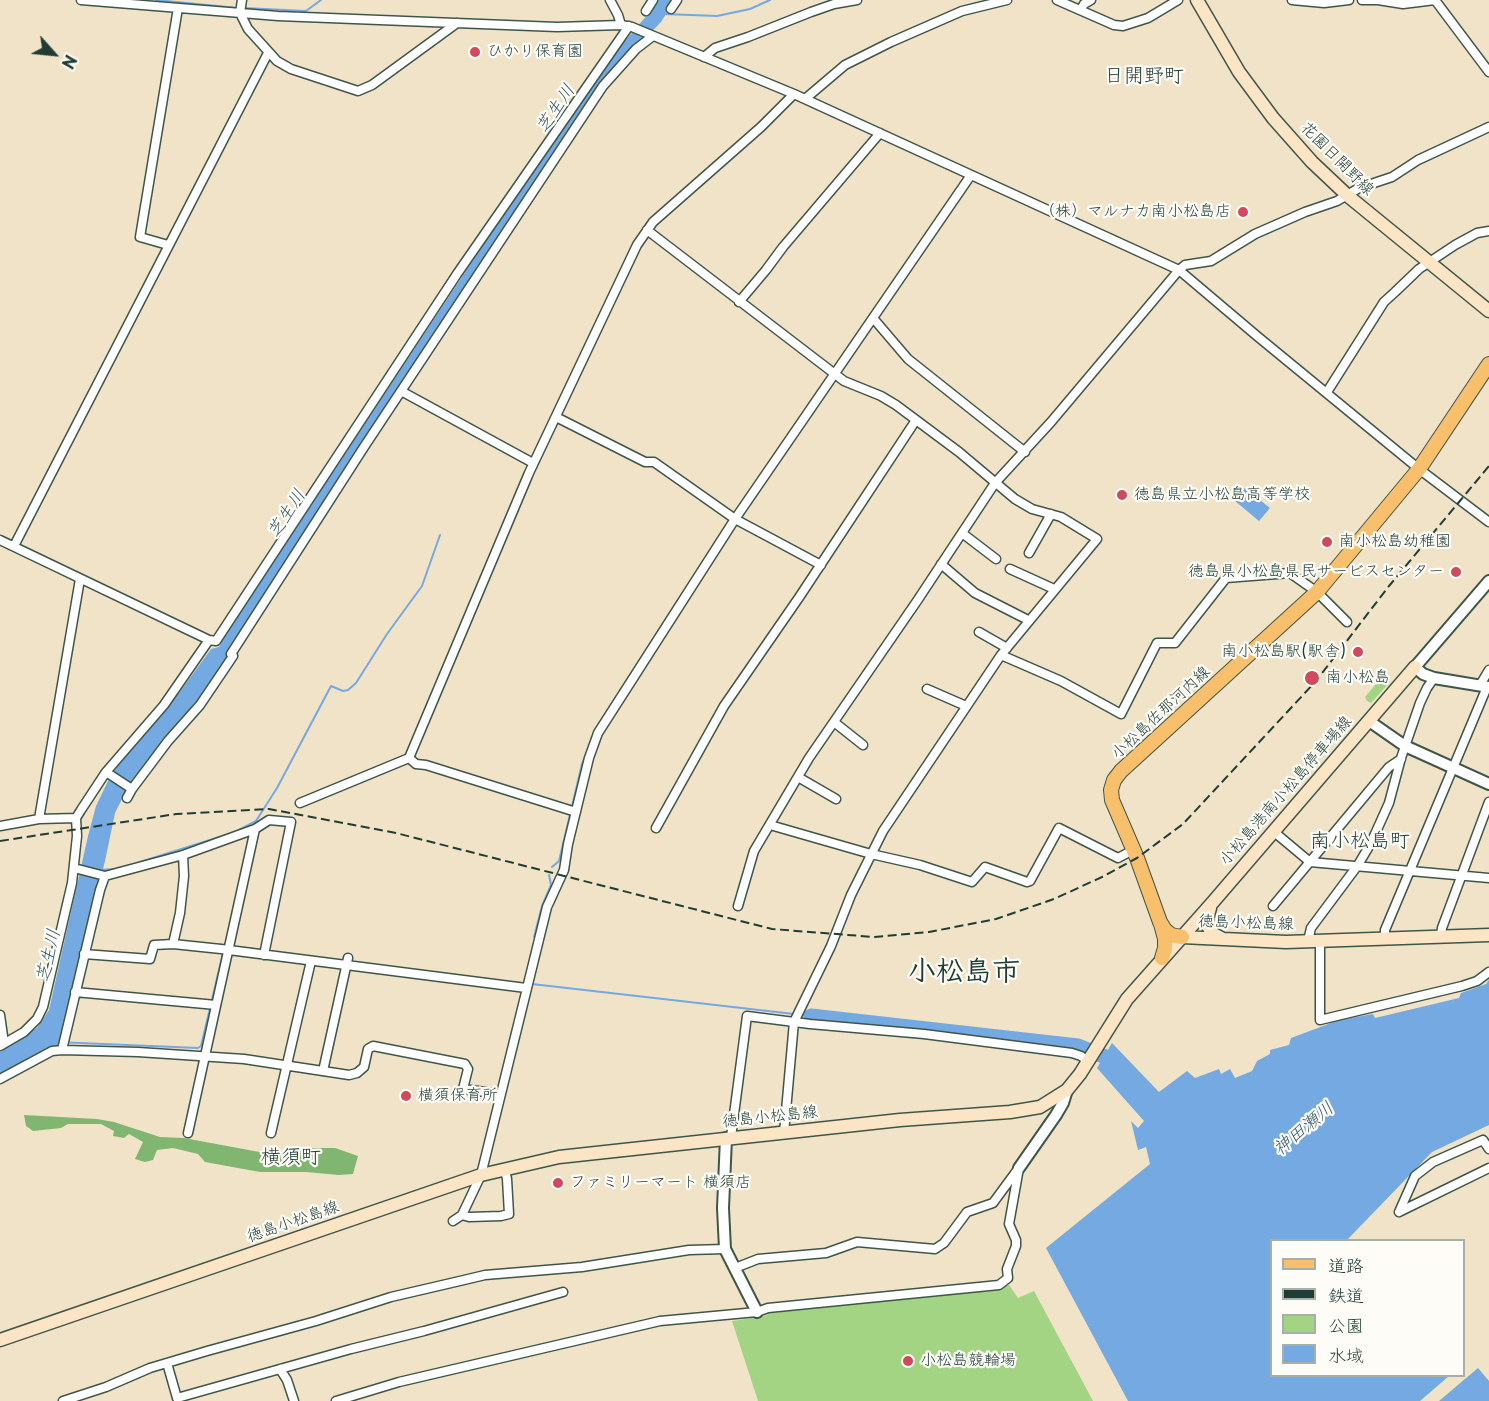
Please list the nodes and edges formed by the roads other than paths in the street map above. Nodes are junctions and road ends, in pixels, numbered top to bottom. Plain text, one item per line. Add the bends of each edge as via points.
1 (81, 0) edge
2 (610, 0) edge
3 (653, 0) edge
4 (677, 0) edge
5 (857, 0) edge
6 (960, 0) edge
7 (1006, 0) edge
8 (1057, 0) edge
9 (1091, 0) edge
10 (1178, 0) edge
11 (1197, 0) edge
12 (1292, 0) edge
13 (1349, 0) edge
14 (1362, 0) edge
15 (1377, 0) edge
16 (1435, 0) edge
17 (241, 7) edge
18 (178, 8) junction
19 (671, 9) dead end
20 (1081, 9) junction
21 (646, 11) dead end
22 (962, 11) junction
23 (456, 23) junction
24 (624, 23) junction
25 (652, 36) junction
26 (268, 53) junction
27 (704, 57) junction
28 (1485, 60) edge
29 (1489, 72) edge
30 (794, 94) junction
31 (805, 99) junction
32 (1489, 127) edge
33 (880, 133) junction
34 (971, 175) junction
35 (1348, 196) junction
36 (646, 230) junction
37 (1489, 231) edge
38 (168, 245) junction
39 (1429, 263) junction
40 (1179, 270) junction
41 (739, 302) junction
42 (1489, 311) edge
43 (873, 318) junction
44 (1489, 364) edge
45 (834, 373) junction
46 (401, 391) junction
47 (1327, 392) junction
48 (556, 417) junction
49 (916, 420) junction
50 (1025, 452) junction
51 (533, 462) junction
52 (1419, 469) junction
53 (995, 483) junction
54 (1052, 514) junction
55 (733, 518) junction
56 (1489, 522) edge
57 (962, 533) junction
58 (0, 540) edge
59 (14, 546) junction
60 (1029, 553) dead end
61 (996, 559) dead end
62 (940, 564) junction
63 (821, 565) junction
64 (1010, 569) dead end
65 (80, 579) junction
66 (1489, 581) edge
67 (1054, 589) junction
68 (1317, 592) junction
69 (1028, 620) junction
70 (1347, 622) dead end
71 (979, 632) dead end
72 (209, 640) junction
73 (1004, 651) junction
74 (1415, 667) junction
75 (1489, 670) edge
76 (1434, 678) junction
77 (1485, 686) edge
78 (927, 689) dead end
79 (966, 706) junction
80 (1369, 721) junction
81 (834, 722) junction
82 (863, 745) dead end
83 (1406, 746) junction
84 (409, 758) junction
85 (1401, 759) junction
86 (1453, 768) junction
87 (107, 773) junction
88 (798, 777) junction
89 (1489, 784) edge
90 (130, 788) junction
91 (127, 798) dead end
92 (836, 800) dead end
93 (1489, 802) edge
94 (300, 803) dead end
95 (572, 811) junction
96 (76, 818) junction
97 (39, 819) junction
98 (770, 825) junction
99 (0, 826) edge
100 (656, 828) dead end
101 (255, 829) junction
102 (1273, 831) junction
103 (1133, 850) junction
104 (871, 854) junction
105 (183, 855) junction
106 (1310, 862) junction
107 (1358, 866) junction
108 (75, 869) junction
109 (1409, 871) junction
110 (1463, 875) junction
111 (104, 876) junction
112 (1489, 878) edge
113 (1213, 902) junction
114 (738, 906) dead end
115 (1273, 906) dead end
116 (1160, 922) junction
117 (1489, 935) edge
118 (1441, 936) junction
119 (1182, 937) junction
120 (1385, 938) junction
121 (1223, 939) junction
122 (1314, 940) junction
123 (173, 944) junction
124 (225, 949) junction
125 (264, 952) junction
126 (84, 954) junction
127 (308, 958) junction
128 (1162, 958) junction
129 (347, 962) junction
130 (1489, 972) edge
131 (527, 985) junction
132 (75, 992) junction
133 (212, 1004) junction
134 (0, 1015) edge
135 (795, 1020) junction
136 (63, 1044) junction
137 (2, 1045) edge
138 (204, 1056) junction
139 (1089, 1060) junction
140 (287, 1065) junction
141 (323, 1071) junction
142 (0, 1079) edge
143 (1067, 1090) junction
144 (500, 1094) junction
145 (188, 1133) dead end
146 (271, 1133) dead end
147 (784, 1133) junction
148 (728, 1138) junction
149 (1489, 1149) edge
150 (1019, 1168) junction
151 (1489, 1168) edge
152 (505, 1170) junction
153 (481, 1175) junction
154 (462, 1215) junction
155 (453, 1221) dead end
156 (725, 1249) junction
157 (735, 1268) junction
158 (563, 1292) dead end
159 (758, 1312) junction
160 (0, 1340) edge
161 (166, 1363) junction
162 (280, 1370) junction
163 (174, 1400) edge
164 (63, 1401) edge
165 (294, 1401) edge
166 (336, 1401) edge

1 - 18 street
2 - 24 street
3 - 21 street
4 - 19 street
5 - 27 street via 811,12 715,48
6 - 22 street
7 - 22 street
8 - 20 street
9 - 20 street
10 - 20 street via 1149,18 1123,26
11 - 35 main road, 花園日開野線 via 1239,72 1273,118
12 - 13 street
14 - 15 street
15 - 16 street via 1403,4
16 - 28 street
17 - 18 street
17 - 23 street
17 - 26 street via 248,29
18 - 38 street via 140,237
22 - 31 street via 845,65
23 - 24 street via 557,27
23 - 26 street via 372,86 358,91 291,69
24 - 25 street
24 - 72 street via 216,641
25 - 27 street
25 - 46 street via 603,86
26 - 38 street
27 - 30 street
28 - 29 street
30 - 31 street
30 - 36 street
31 - 33 street
32 - 35 street
33 - 34 street
33 - 41 street
34 - 40 street
34 - 43 street
35 - 39 main road, 花園日開野線
35 - 40 street via 1255,234 1211,261 1185,265
36 - 41 street
36 - 48 street
37 - 39 street via 1477,233
38 - 59 street
39 - 42 main road, 花園日開野線
39 - 47 street via 1384,302
40 - 47 street
40 - 50 street
41 - 45 street
43 - 45 street
43 - 50 street via 908,359
44 - 52 main road, 小松島佐那河内線
45 - 49 street via 881,396
45 - 55 street
46 - 51 street
46 - 90 street via 200,705
47 - 52 street
48 - 51 street
48 - 55 street via 645,462 654,462
49 - 53 street
49 - 63 street
50 - 53 street
51 - 84 street
52 - 56 street
52 - 68 main road, 小松島佐那河内線
53 - 54 street via 1032,509
53 - 57 street
54 - 60 street
54 - 67 street via 1097,539
55 - 63 street
55 - 95 street via 598,733
57 - 61 street
57 - 62 street
58 - 59 street
59 - 65 street
62 - 69 street via 975,593
62 - 81 street
63 - 100 street via 724,706
64 - 67 street
65 - 72 street
65 - 97 street
66 - 74 street
67 - 69 street
68 - 70 street
68 - 73 street via 1290,573 1226,578 1174,643 1157,643 1120,714
68 - 103 main road, 小松島佐那河内線 via 1114,780 1112,800
69 - 73 street
71 - 73 street
72 - 87 street via 164,705
73 - 79 street
74 - 76 street
74 - 80 main road, 小松島港南小松島停車場線
75 - 77 street
76 - 77 street
76 - 83 street
77 - 86 street
78 - 79 street
79 - 104 street
80 - 83 street
80 - 102 main road, 小松島港南小松島停車場線
81 - 82 street
81 - 88 street
83 - 85 street
83 - 86 street
84 - 94 street
84 - 95 street via 416,764
85 - 106 street via 1389,767
85 - 107 street via 1389,803
86 - 89 street
86 - 109 street
87 - 90 street
87 - 96 street
88 - 92 street
88 - 98 street
90 - 91 street
93 - 110 street
95 - 131 street via 564,870 546,907
96 - 97 street
96 - 108 street
97 - 99 street
98 - 104 street
98 - 114 street via 754,851
101 - 105 street
101 - 124 street
101 - 125 street via 269,820 291,822
102 - 106 street
102 - 113 main road, 小松島港南小松島停車場線
103 - 104 street via 1118,858 1059,828 1033,878 1027,882 985,867 972,882
103 - 116 main road, 小松島佐那河内線
104 - 135 street
105 - 111 street
105 - 123 street via 180,914
106 - 107 street
106 - 115 street
107 - 109 street
107 - 122 street via 1311,928
108 - 111 street
108 - 137 street via 43,1007 24,1032
109 - 110 street
109 - 120 street
110 - 112 street
110 - 118 street
111 - 126 street
113 - 119 main road, 小松島港南小松島停車場線
113 - 121 main road via 1206,923 1212,933
116 - 119 main road via 1165,930
116 - 128 main road, 小松島佐那河内線 via 1165,939
117 - 118 main road, 徳島小松島線
118 - 120 main road, 徳島小松島線
119 - 121 main road, 徳島小松島線
119 - 128 main road, 徳島小松島線
120 - 122 main road, 徳島小松島線
121 - 122 main road, 徳島小松島線
122 - 130 street via 1320,1020 1462,986
123 - 124 street
123 - 126 street via 154,945 150,959
124 - 125 street
124 - 133 street
125 - 127 street
126 - 132 street
127 - 129 street
127 - 140 street
128 - 139 main road, 徳島小松島線 via 1126,999
129 - 131 street
129 - 141 street
131 - 144 street
132 - 133 street
132 - 136 street
133 - 138 street
134 - 137 street
135 - 139 street via 1072,1053
135 - 147 street
135 - 148 street via 747,1016
136 - 138 street
136 - 142 street
138 - 140 street
138 - 145 street
139 - 143 main road, 徳島小松島線
140 - 141 street
140 - 146 street
141 - 144 street via 349,1075 357,1072 364,1067 368,1049 373,1046 465,1064 468,1069 463,1089
143 - 147 main road, 徳島小松島線 via 1040,1107 1010,1112
143 - 150 street via 1056,1115
144 - 153 street
147 - 148 main road, 徳島小松島線
148 - 152 main road, 徳島小松島線 via 559,1157
148 - 156 street via 723,1208
149 - 151 street via 1483,1140 1433,1162 1415,1176 1399,1212
150 - 157 street via 993,1203 967,1212 935,1249 857,1242 826,1253 758,1259
150 - 159 street via 1009,1224 1016,1246 1006,1269 1008,1278 999,1285
152 - 153 main road, 徳島小松島線
152 - 154 street via 509,1214
153 - 154 street
153 - 160 main road, 徳島小松島線
154 - 155 street
156 - 157 street
156 - 161 street via 485,1275 391,1297
157 - 159 street
158 - 162 street
159 - 166 street via 660,1321 616,1330
161 - 163 street
161 - 164 street
162 - 163 street
162 - 165 street

